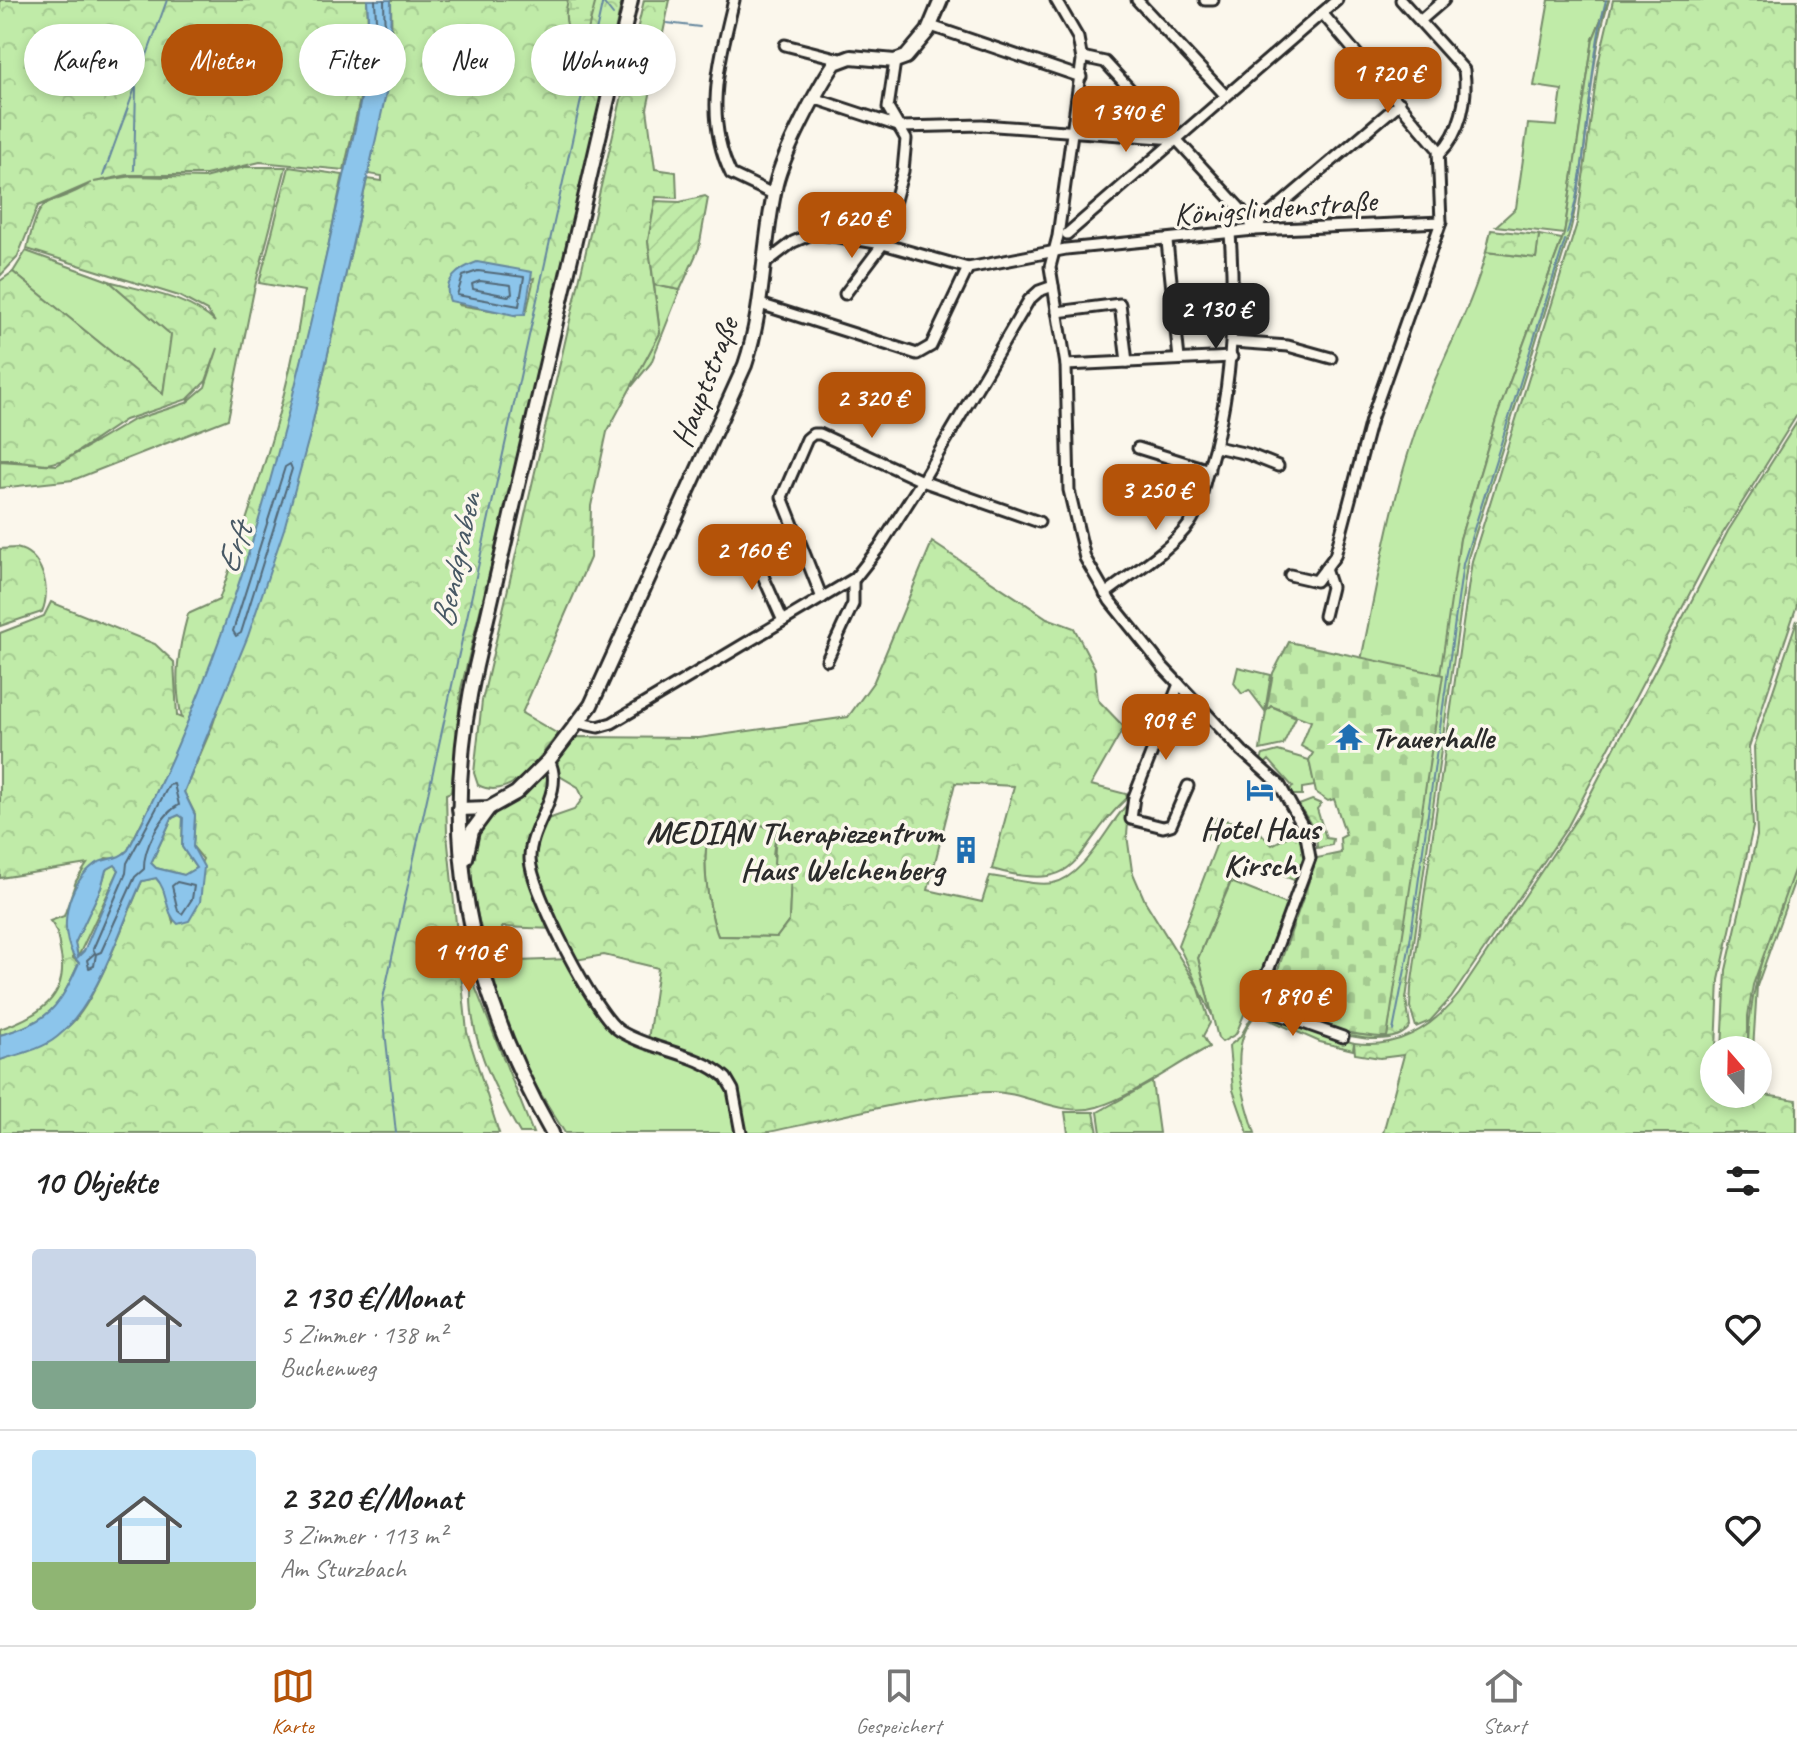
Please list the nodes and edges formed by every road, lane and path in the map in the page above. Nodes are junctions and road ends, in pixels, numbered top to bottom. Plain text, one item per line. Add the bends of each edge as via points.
1 (631, 0) edge
2 (734, 0) edge
3 (941, 0) edge
4 (1056, 0) edge
5 (1137, 0) edge
6 (1205, 0) edge
7 (1213, 0) edge
8 (1337, 0) edge
9 (1401, 0) edge
10 (1444, 0) edge
11 (1322, 13) junction
12 (1421, 20) junction
13 (931, 26) junction
14 (785, 45) dead end
15 (1082, 57) junction
16 (840, 59) junction
17 (895, 61) junction
18 (1081, 77) junction
19 (1225, 95) junction
20 (816, 99) junction
21 (1400, 103) junction
22 (897, 126) junction
23 (1073, 132) junction
24 (1176, 139) junction
25 (1440, 153) junction
26 (773, 194) junction
27 (1441, 222) junction
28 (1254, 230) junction
29 (1230, 233) junction
30 (1067, 234) dead end
31 (1167, 241) junction
32 (883, 244) junction
33 (1051, 255) junction
34 (763, 265) junction
35 (968, 268) junction
36 (1053, 286) junction
37 (845, 294) dead end
38 (760, 304) junction
39 (1057, 312) junction
40 (1233, 342) junction
41 (1232, 357) junction
42 (1331, 358) dead end
43 (1179, 359) junction
44 (1127, 362) junction
45 (1066, 365) junction
46 (1216, 447) junction
47 (1138, 448) dead end
48 (1278, 466) dead end
49 (1209, 470) junction
50 (922, 481) junction
51 (1039, 522) dead end
52 (767, 558) dead end
53 (1325, 569) junction
54 (1290, 575) dead end
55 (853, 580) junction
56 (1105, 594) junction
57 (822, 598) junction
58 (1324, 616) dead end
59 (783, 621) junction
60 (827, 660) dead end
61 (1179, 684) junction
62 (579, 723) junction
63 (549, 760) junction
64 (1188, 786) dead end
65 (489, 808) junction
66 (459, 809) junction
67 (463, 882) junction
68 (1343, 1037) dead end
69 (527, 1089) junction
70 (542, 1133) edge
71 (552, 1133) edge
72 (741, 1133) edge

1 - 66 main road via 473,678 462,740
2 - 26 street via 714,90 729,170 742,182
3 - 13 main road
4 - 15 street via 1078,38
5 - 19 street
6 - 7 street
8 - 11 street
9 - 12 street
10 - 12 street
11 - 19 street
11 - 21 street
12 - 25 street via 1461,62 1465,74 1459,123
13 - 17 main road via 915,49
13 - 18 street
14 - 16 street
15 - 18 street
15 - 24 street via 1104,61
16 - 17 main road
16 - 20 main road, Hauptstraße
17 - 22 street via 888,108
18 - 23 street
19 - 24 street
20 - 22 street
20 - 26 main road, Hauptstraße via 783,162
21 - 25 street
21 - 28 street
22 - 23 street
22 - 32 street via 907,146
23 - 24 street
23 - 33 street via 1058,239
24 - 28 street via 1250,219
24 - 30 street
25 - 27 street
26 - 34 main road, Hauptstraße
27 - 28 street, Königslindenstraße
27 - 53 street via 1371,420 1335,556
28 - 29 street, Königslindenstraße
29 - 31 street, Königslindenstraße
29 - 40 street
31 - 33 street, Königslindenstraße via 1066,249
31 - 43 street
32 - 34 street, Königslindenstraße via 814,233
32 - 35 street, Königslindenstraße
32 - 37 street
33 - 35 street, Königslindenstraße
33 - 36 street
34 - 38 main road, Hauptstraße
35 - 38 street via 933,343 919,353
36 - 39 street
36 - 50 street via 1029,300
38 - 62 main road, Hauptstraße via 740,376 600,688
39 - 44 street via 1120,304
39 - 45 street
40 - 41 street
40 - 42 street via 1288,346
41 - 43 street
41 - 46 street
43 - 44 street
44 - 45 street
45 - 56 street via 1071,504 1085,558
46 - 48 street
46 - 49 street
47 - 49 street
49 - 56 street via 1188,525
50 - 51 street
50 - 55 street
50 - 57 street via 814,434 807,439 782,497
52 - 59 street via 763,576
53 - 54 street via 1316,581
53 - 58 street via 1331,587
55 - 57 street
55 - 60 street via 853,604
56 - 61 street
57 - 59 street
59 - 62 street via 612,723
61 - 64 street via 1134,797 1131,819 1171,825
61 - 68 street via 1279,784 1308,840 1311,854 1304,877 1255,1006
62 - 63 main road, Hauptstraße
63 - 65 main road, Hauptstraße via 522,789
63 - 72 street via 555,779 530,858 548,915 614,1026 726,1078
65 - 66 main road, Hauptstraße
65 - 67 main road via 471,835
66 - 67 main road
67 - 69 main road via 487,992
69 - 70 main road
69 - 71 main road

